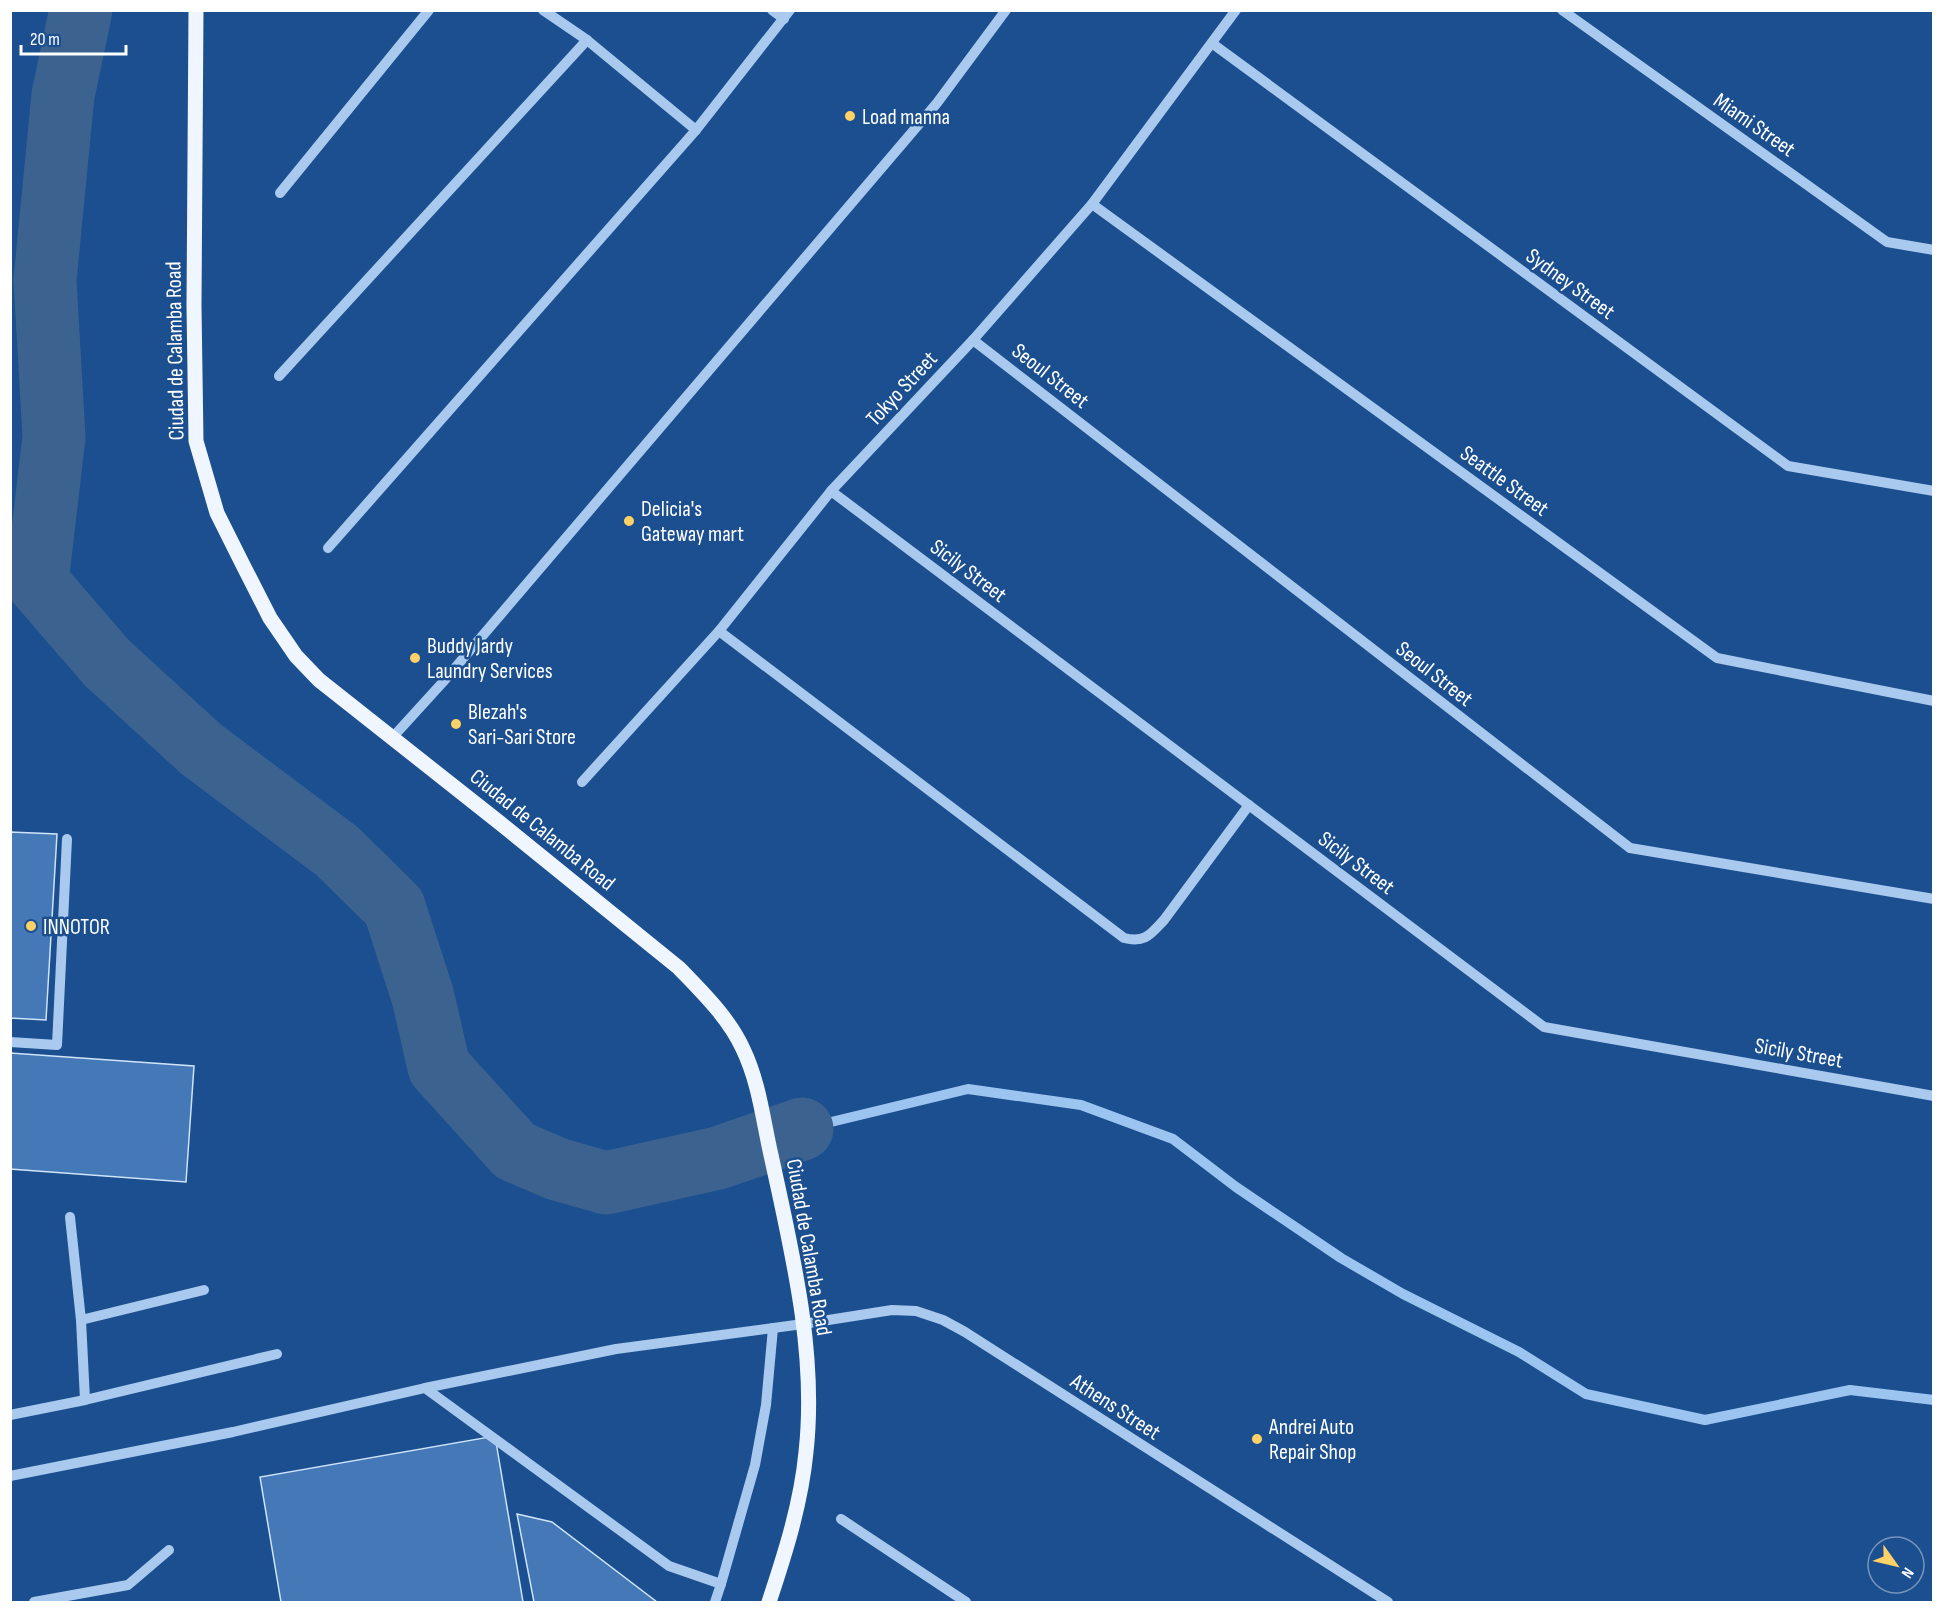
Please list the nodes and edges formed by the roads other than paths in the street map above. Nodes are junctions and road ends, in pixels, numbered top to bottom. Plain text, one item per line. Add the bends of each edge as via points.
1 (196, 10) edge
2 (429, 10) edge
3 (543, 10) edge
4 (772, 10) edge
5 (1006, 10) edge
6 (1236, 10) edge
7 (1562, 10) edge
8 (787, 15) edge
9 (586, 40) junction
10 (1213, 44) junction
11 (696, 130) junction
12 (280, 193) dead end
13 (1092, 204) junction
14 (1934, 250) edge
15 (973, 340) junction
16 (279, 376) dead end
17 (831, 491) junction
18 (1934, 491) edge
19 (328, 548) dead end
20 (719, 631) junction
21 (1934, 701) edge
22 (392, 738) junction
23 (582, 782) dead end
24 (1249, 805) junction
25 (67, 839) dead end
26 (1934, 899) edge
27 (10, 1042) edge
28 (1934, 1096) edge
29 (70, 1216) dead end
30 (204, 1290) dead end
31 (81, 1320) junction
32 (803, 1324) junction
33 (774, 1328) junction
34 (277, 1354) dead end
35 (425, 1388) junction
36 (85, 1400) junction
37 (10, 1414) edge
38 (10, 1476) edge
39 (841, 1519) dead end
40 (169, 1550) dead end
41 (721, 1584) junction
42 (34, 1602) edge
43 (715, 1602) edge
44 (769, 1602) edge
45 (966, 1602) edge
46 (1388, 1602) edge

1 - 22 main road, Ciudad de Calamba Road via 196,441 217,513 270,618 296,656 319,680
2 - 12 street
3 - 9 street
4 - 8 street
5 - 22 street via 937,103
6 - 10 street, Tokyo Street
7 - 14 street, Miami Street via 1887,242
8 - 11 street
9 - 11 street
9 - 16 street
10 - 13 street, Tokyo Street
10 - 18 street, Sydney Street via 1788,466
11 - 19 street
13 - 15 street, Tokyo Street
13 - 21 street, Seattle Street via 1718,658
15 - 17 street, Tokyo Street
15 - 26 street, Seoul Street via 1630,848
17 - 20 street, Tokyo Street
17 - 24 street, Sicily Street
20 - 23 street, Tokyo Street
20 - 24 street via 1124,938 1136,941 1149,936
22 - 32 main road, Ciudad de Calamba Road via 679,968 731,1028 752,1069 792,1250
24 - 28 street, Sicily Street via 1544,1027
25 - 27 street via 57,1045
29 - 31 street
30 - 31 street
31 - 36 street
32 - 33 street, Athens Street
32 - 44 main road, Ciudad de Calamba Road via 808,1385 806,1452 795,1519
32 - 46 street, Athens Street via 892,1310 916,1311 943,1320
33 - 35 street, Athens Street via 616,1349
33 - 41 street via 755,1465
34 - 36 street
35 - 38 street, Athens Street via 233,1432
35 - 41 street via 669,1566
36 - 37 street
39 - 45 street
40 - 42 street via 128,1585
41 - 43 street

